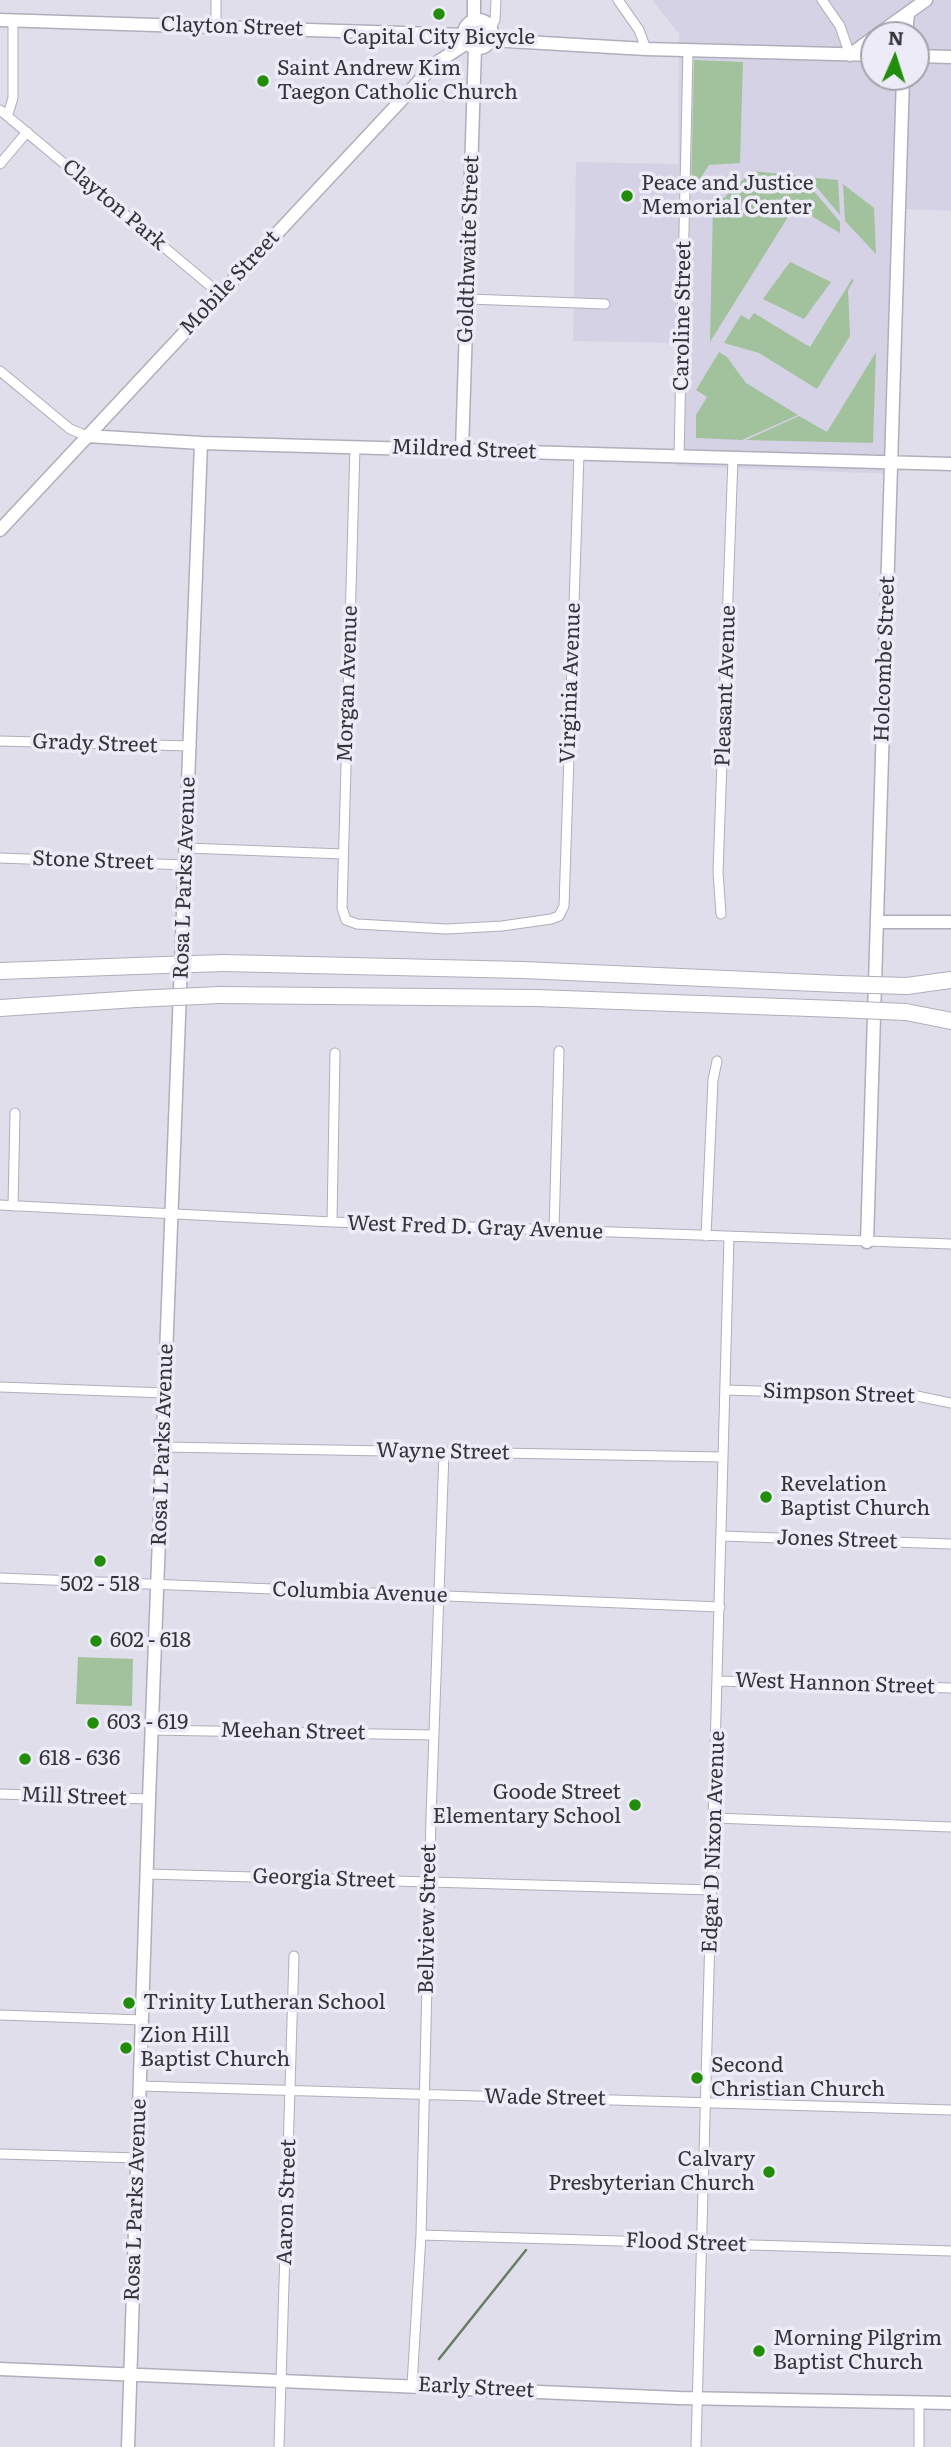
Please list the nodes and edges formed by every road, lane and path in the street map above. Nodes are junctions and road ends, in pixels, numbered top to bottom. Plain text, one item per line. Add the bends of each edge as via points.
1 (216, 0) edge
2 (474, 0) edge
3 (496, 0) edge
4 (618, 0) edge
5 (822, 0) edge
6 (926, 0) edge
7 (908, 13) junction
8 (6, 20) edge
9 (474, 20) junction
10 (897, 21) edge
11 (907, 21) edge
12 (216, 26) junction
13 (491, 34) junction
14 (469, 42) junction
15 (860, 48) edge
16 (646, 49) junction
17 (688, 51) junction
18 (850, 55) junction
19 (860, 55) edge
20 (930, 56) edge
21 (951, 57) edge
22 (903, 91) edge
23 (4, 112) edge
24 (27, 132) junction
25 (0, 164) edge
26 (220, 294) junction
27 (468, 299) junction
28 (605, 304) dead end
29 (0, 371) edge
30 (87, 436) junction
31 (201, 443) junction
32 (355, 447) junction
33 (462, 450) junction
34 (579, 454) junction
35 (680, 456) junction
36 (733, 458) junction
37 (891, 463) junction
38 (951, 464) edge
39 (0, 530) edge
40 (0, 741) edge
41 (191, 746) junction
42 (187, 848) junction
43 (343, 854) junction
44 (0, 858) edge
45 (185, 865) junction
46 (721, 914) dead end
47 (346, 919) joint
48 (877, 922) junction
49 (951, 922) edge
50 (4, 970) edge
51 (951, 979) edge
52 (907, 986) junction
53 (951, 988) edge
54 (0, 1008) edge
55 (906, 1012) junction
56 (951, 1013) edge
57 (951, 1021) edge
58 (559, 1051) dead end
59 (335, 1053) dead end
60 (717, 1061) dead end
61 (15, 1113) dead end
62 (0, 1205) edge
63 (13, 1206) junction
64 (172, 1213) junction
65 (332, 1223) junction
66 (554, 1231) junction
67 (706, 1236) junction
68 (729, 1237) junction
69 (867, 1242) junction
70 (951, 1244) edge
71 (0, 1387) edge
72 (725, 1390) junction
73 (165, 1393) junction
74 (951, 1403) edge
75 (163, 1447) junction
76 (444, 1452) junction
77 (723, 1457) junction
78 (722, 1536) junction
79 (951, 1544) edge
80 (0, 1578) edge
81 (158, 1585) junction
82 (441, 1596) junction
83 (720, 1607) junction
84 (719, 1681) junction
85 (951, 1688) edge
86 (152, 1730) junction
87 (434, 1735) junction
88 (0, 1794) edge
89 (149, 1799) junction
90 (715, 1818) junction
91 (951, 1826) edge
92 (147, 1874) junction
93 (429, 1881) junction
94 (712, 1890) junction
95 (294, 1956) dead end
96 (0, 2015) edge
97 (142, 2020) junction
98 (140, 2086) junction
99 (290, 2090) junction
100 (424, 2095) junction
101 (706, 2103) junction
102 (951, 2110) edge
103 (0, 2154) edge
104 (138, 2158) junction
105 (421, 2235) junction
106 (703, 2244) junction
107 (951, 2251) edge
108 (0, 2369) edge
109 (131, 2373) junction
110 (281, 2379) junction
111 (412, 2385) junction
112 (698, 2398) junction
113 (951, 2403) edge
114 (919, 2404) junction
115 (128, 2447) edge
116 (279, 2447) edge
117 (696, 2447) edge
118 (919, 2447) edge

1 - 12 street
2 - 9 street
3 - 13 street
4 - 16 street
5 - 18 street via 840,26
6 - 7 street
7 - 10 street
7 - 11 street
8 - 12 street, Clayton Street
8 - 23 street via 13,98
9 - 13 street via 484,21
9 - 14 street via 466,26
12 - 14 street, Clayton Street
13 - 14 street via 484,47
13 - 16 street
14 - 26 street, Mobile Street via 436,63
14 - 27 street, Goldthwaite Street
15 - 18 street
16 - 17 street
17 - 18 street
17 - 35 street, Caroline Street
18 - 19 street
20 - 21 street
22 - 37 street, Holcombe Street
23 - 24 street, Clayton Park
24 - 25 street
24 - 26 street, Clayton Park
26 - 30 street, Mobile Street
27 - 28 street
27 - 33 street, Goldthwaite Street
29 - 30 street, Mildred Street via 70,429
30 - 31 street, Mildred Street
30 - 39 street, Mobile Street
31 - 32 street, Mildred Street
31 - 41 street, Rosa L Parks Avenue
32 - 33 street, Mildred Street
32 - 43 street, Morgan Avenue
33 - 34 street, Mildred Street
34 - 35 street, Mildred Street
34 - 47 street, Virginia Avenue via 562,912 551,919 477,929 357,924
35 - 36 street, Mildred Street
36 - 37 street, Mildred Street
36 - 46 street, Pleasant Avenue via 718,872
37 - 38 street, Mildred Street
37 - 48 street, Holcombe Street
40 - 41 street, Grady Street
41 - 42 street, Rosa L Parks Avenue
42 - 43 street
42 - 45 street, Rosa L Parks Avenue
43 - 47 street, Morgan Avenue
44 - 45 street, Stone Street
45 - 64 street, Rosa L Parks Avenue
48 - 49 street
48 - 69 street, Holcombe Street
50 - 52 highway, bridge via 223,963
51 - 52 highway
52 - 53 highway
54 - 55 highway, bridge via 219,995 536,998
55 - 56 highway
55 - 57 highway
58 - 66 street
59 - 65 street
60 - 67 street
61 - 63 street
62 - 63 street, West Fred D. Gray Avenue
63 - 64 street, West Fred D. Gray Avenue
64 - 65 street, West Fred D. Gray Avenue
64 - 73 street, Rosa L Parks Avenue
65 - 66 street, West Fred D. Gray Avenue
66 - 67 street, West Fred D. Gray Avenue
67 - 68 street, West Fred D. Gray Avenue
68 - 69 street, West Fred D. Gray Avenue
68 - 72 street, Edgar D Nixon Avenue
69 - 70 street, West Fred D. Gray Avenue
71 - 73 street
72 - 74 street, Simpson Street via 917,1396
72 - 77 street, Edgar D Nixon Avenue
73 - 75 street, Rosa L Parks Avenue
75 - 76 street, Wayne Street
75 - 81 street, Rosa L Parks Avenue
76 - 77 street, Wayne Street
76 - 82 street, Bellview Street
77 - 78 street, Edgar D Nixon Avenue
78 - 79 street, Jones Street
78 - 83 street, Edgar D Nixon Avenue
80 - 81 street, Columbia Avenue
81 - 82 street, Columbia Avenue
81 - 86 street, Rosa L Parks Avenue
82 - 83 street, Columbia Avenue
82 - 87 street, Bellview Street
83 - 84 street, Edgar D Nixon Avenue
84 - 85 street, West Hannon Street
84 - 90 street, Edgar D Nixon Avenue
86 - 87 street, Meehan Street
86 - 89 street, Rosa L Parks Avenue
87 - 93 street, Bellview Street
88 - 89 street, Mill Street
89 - 92 street, Rosa L Parks Avenue
90 - 91 street
90 - 94 street, Edgar D Nixon Avenue
92 - 93 street, Georgia Street
92 - 97 street, Rosa L Parks Avenue
93 - 94 street, Georgia Street
93 - 100 street, Bellview Street
94 - 101 street, Edgar D Nixon Avenue
95 - 99 street, Aaron Street
96 - 97 street
97 - 98 street, Rosa L Parks Avenue
98 - 99 street, Wade Street
98 - 104 street, Rosa L Parks Avenue
99 - 100 street, Wade Street
99 - 110 street, Aaron Street
100 - 101 street, Wade Street
100 - 105 street, Bellview Street
101 - 102 street, Wade Street
101 - 106 street, Edgar D Nixon Avenue
103 - 104 street
104 - 109 street, Rosa L Parks Avenue
105 - 106 street, Flood Street
105 - 111 street, Bellview Street
106 - 107 street, Flood Street
106 - 112 street, Edgar D Nixon Avenue
108 - 109 street, Early Street
109 - 110 street, Early Street
109 - 115 street, Rosa L Parks Avenue
110 - 111 street, Early Street
110 - 116 street, Aaron Street
111 - 112 street, Early Street
112 - 114 street, Early Street
112 - 117 street, Edgar D Nixon Avenue
113 - 114 street, Early Street
114 - 118 street

